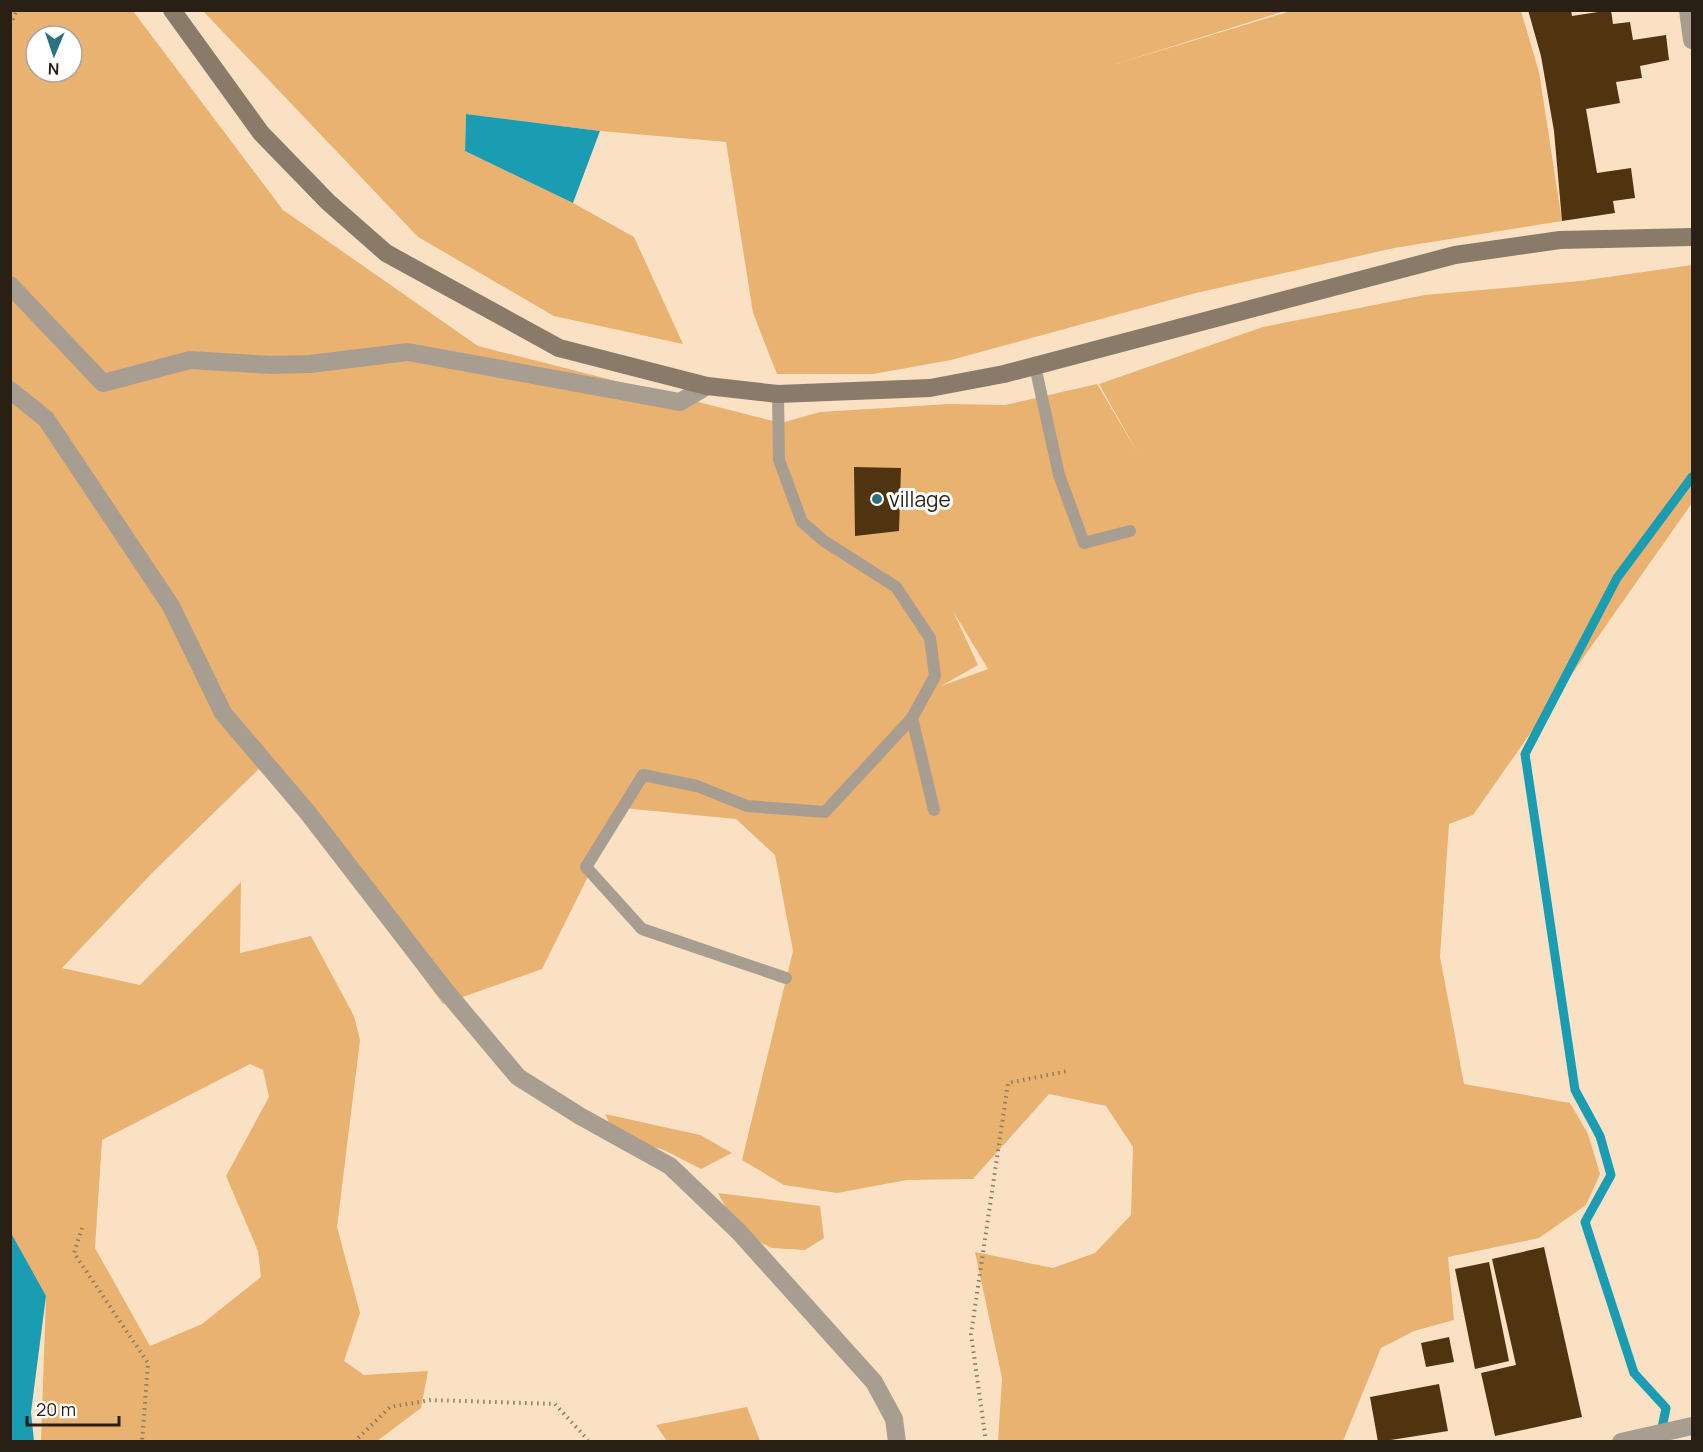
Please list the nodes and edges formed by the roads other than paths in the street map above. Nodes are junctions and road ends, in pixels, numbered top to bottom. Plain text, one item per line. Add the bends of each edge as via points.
1 (172, 10) edge
2 (1688, 10) edge
3 (1692, 40) edge
4 (1692, 237) edge
5 (10, 285) edge
6 (1035, 366) junction
7 (707, 386) junction
8 (10, 390) edge
9 (778, 394) junction
10 (1130, 531) dead end
11 (912, 718) junction
12 (934, 810) dead end
13 (786, 978) dead end
14 (1692, 1426) edge
15 (897, 1442) edge
16 (1621, 1442) edge

1 - 7 street via 261,133 328,202 386,253 559,348
2 - 3 street
4 - 6 street via 1560,240 1455,255
5 - 7 street via 103,383 190,360 310,364 408,352 680,402
6 - 9 street via 930,388
6 - 10 lane via 1059,475 1084,543
7 - 9 street
8 - 15 street via 46,420 171,606 223,713 308,813 444,989 518,1077 679,1174 739,1232 874,1382 894,1419
9 - 11 lane via 779,460 802,522 824,542 896,587 930,638 934,676
11 - 12 lane
11 - 13 lane via 825,812 747,806 697,786 643,776 586,867 642,928
14 - 16 street

